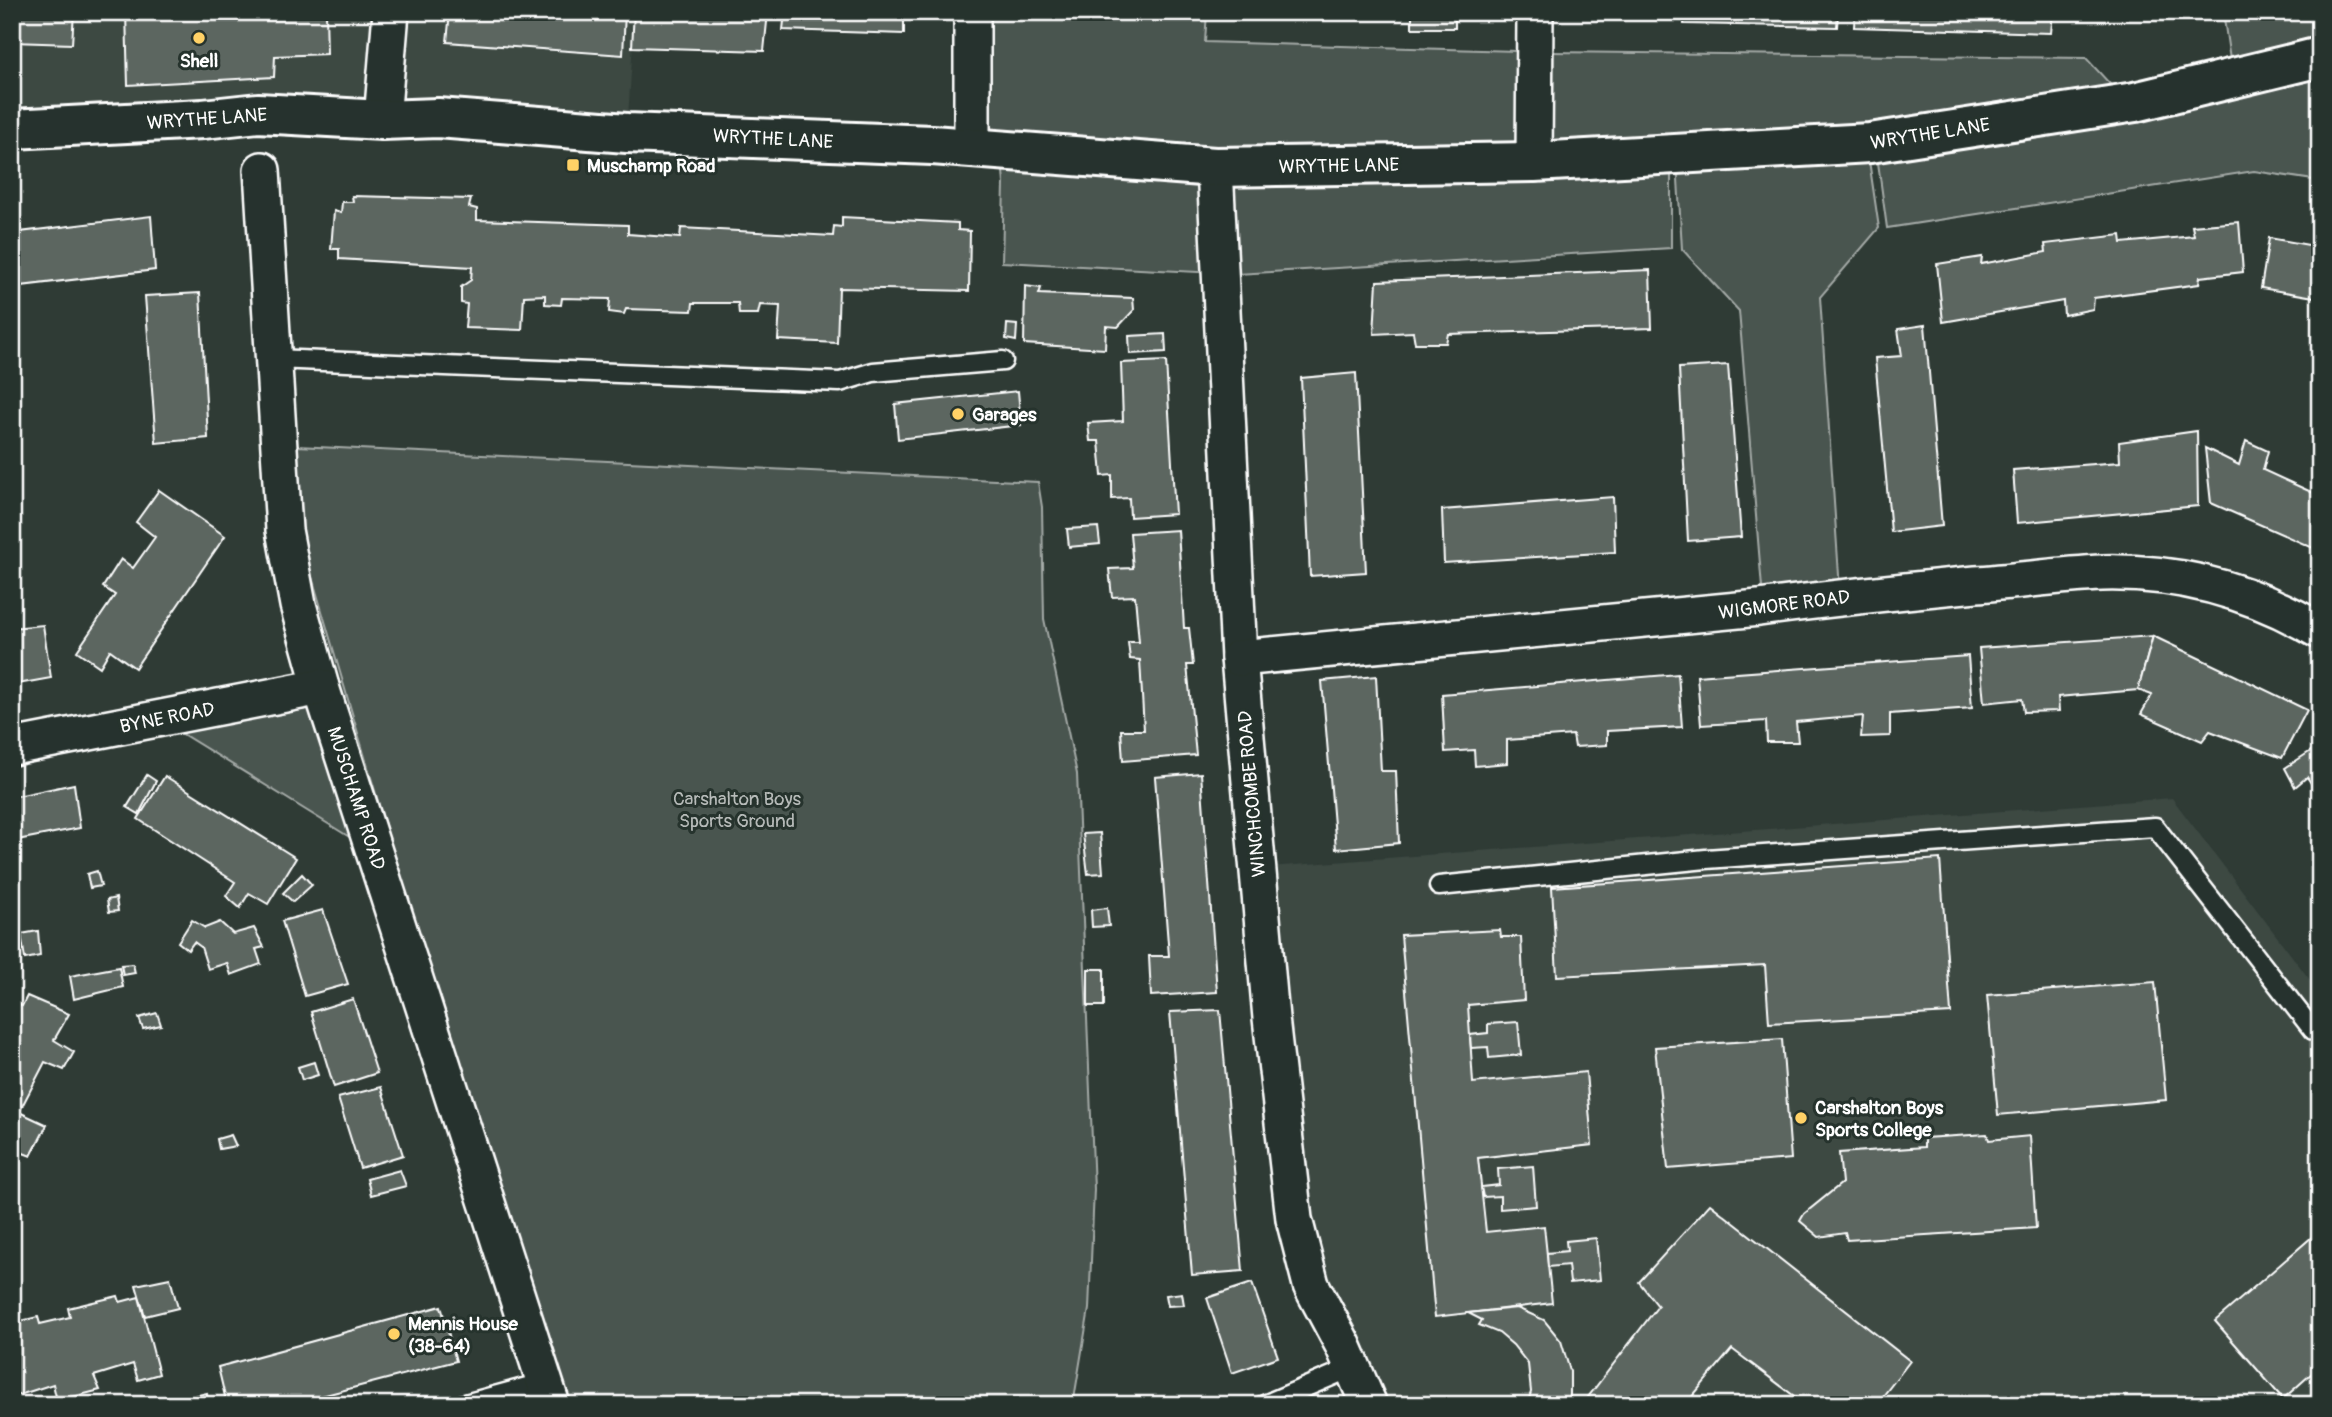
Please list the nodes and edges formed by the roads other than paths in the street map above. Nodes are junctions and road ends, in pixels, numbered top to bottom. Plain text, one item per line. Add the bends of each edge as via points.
1 (391, 12) edge
2 (972, 12) edge
3 (1535, 12) edge
4 (2320, 57) edge
5 (382, 120) junction
6 (12, 129) edge
7 (972, 147) junction
8 (1534, 162) junction
9 (1215, 167) junction
10 (262, 170) dead end
11 (274, 359) junction
12 (1003, 361) dead end
13 (2320, 631) edge
14 (1239, 659) junction
15 (321, 687) junction
16 (12, 747) edge
17 (1439, 886) dead end
18 (2320, 1024) edge
19 (1353, 1367) junction
20 (549, 1394) edge
21 (461, 1405) edge
22 (1264, 1405) edge
23 (1370, 1405) edge

1 - 5 street
2 - 7 street
3 - 8 street
4 - 8 main road, WRYTHE LANE via 2135,102 1870,143
5 - 6 main road, WRYTHE LANE via 258,113
5 - 7 main road, WRYTHE LANE via 438,118 627,133
7 - 9 main road, WRYTHE LANE
8 - 9 main road, WRYTHE LANE
9 - 14 street, WINCHCOMBE ROAD
10 - 11 street, MUSCHAMP ROAD
11 - 12 lane via 840,382 873,372
11 - 15 street, MUSCHAMP ROAD via 284,530 298,605
13 - 14 street, WIGMORE ROAD via 2287,611 2235,590 2171,577 2104,573
14 - 19 street, WINCHCOMBE ROAD via 1294,1219 1311,1285
15 - 16 street, BYNE ROAD
15 - 20 street, MUSCHAMP ROAD
17 - 18 lane via 1706,859 2155,827 2312,1030
19 - 22 lane
19 - 23 street, WINCHCOMBE ROAD
20 - 21 lane

